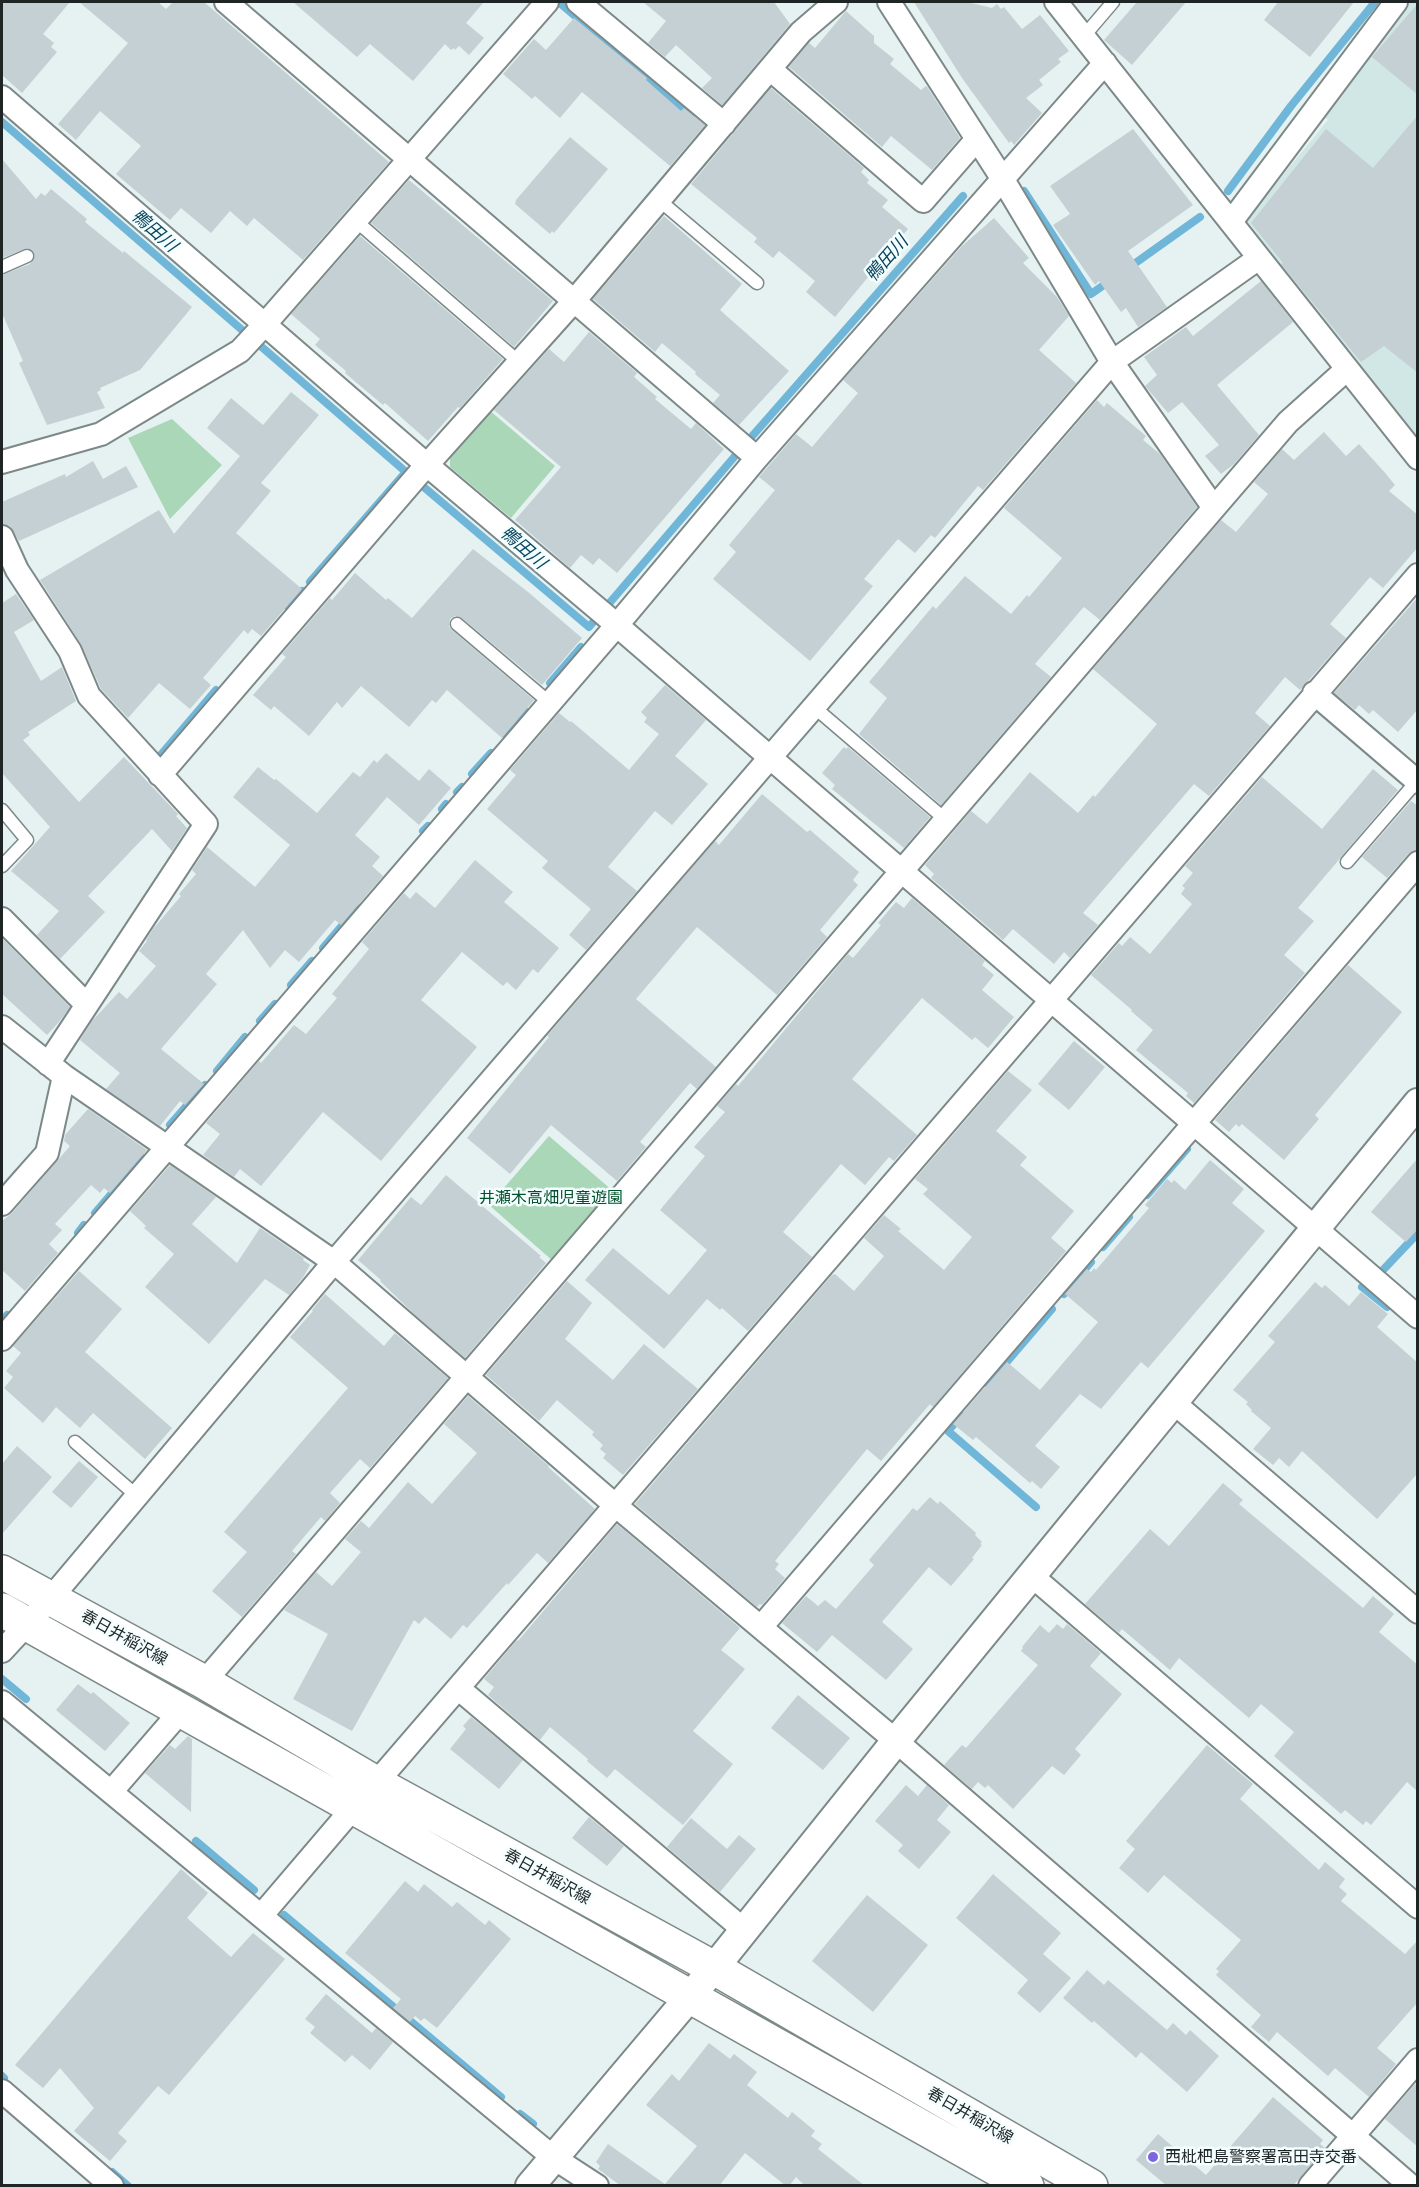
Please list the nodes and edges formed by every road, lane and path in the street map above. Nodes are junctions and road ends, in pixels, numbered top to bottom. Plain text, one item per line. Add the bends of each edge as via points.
1 (226, 2) edge
2 (547, 2) edge
3 (578, 2) edge
4 (836, 2) edge
5 (889, 2) edge
6 (1056, 2) edge
7 (1113, 2) edge
8 (1396, 2) edge
9 (1084, 36) junction
10 (1105, 63) junction
11 (770, 69) junction
12 (2, 97) edge
13 (724, 124) junction
14 (977, 139) junction
15 (409, 161) junction
16 (1002, 178) junction
17 (659, 200) junction
18 (356, 221) junction
19 (1231, 222) junction
20 (27, 256) dead end
21 (1259, 258) junction
22 (2, 267) edge
23 (757, 283) dead end
24 (573, 301) junction
25 (253, 337) junction
26 (519, 362) junction
27 (1112, 362) junction
28 (1347, 369) junction
29 (747, 450) junction
30 (1418, 458) edge
31 (2, 462) edge
32 (417, 476) junction
33 (1214, 508) junction
34 (2, 537) edge
35 (1418, 575) edge
36 (605, 615) junction
37 (457, 624) dead end
38 (1314, 693) junction
39 (550, 703) junction
40 (814, 707) junction
41 (770, 758) junction
42 (160, 775) junction
43 (1417, 782) edge
44 (2, 810) edge
45 (946, 820) junction
46 (1347, 862) dead end
47 (1418, 863) edge
48 (2, 866) edge
49 (901, 872) junction
50 (2, 919) edge
51 (1050, 1000) junction
52 (86, 1004) junction
53 (2, 1027) edge
54 (56, 1070) junction
55 (1418, 1103) edge
56 (1193, 1124) junction
57 (168, 1147) junction
58 (2, 1204) edge
59 (1315, 1229) junction
60 (334, 1262) junction
61 (1418, 1317) edge
62 (2, 1339) edge
63 (466, 1376) junction
64 (1173, 1402) junction
65 (75, 1442) dead end
66 (137, 1496) junction
67 (615, 1505) junction
68 (2, 1572) edge
69 (1032, 1576) junction
70 (51, 1598) junction
71 (1418, 1612) edge
72 (13, 1617) edge
73 (761, 1627) junction
74 (2, 1651) edge
75 (204, 1682) junction
76 (458, 1688) junction
77 (2, 1702) edge
78 (181, 1711) junction
79 (896, 1742) junction
80 (376, 1783) junction
81 (111, 1792) junction
82 (354, 1807) junction
83 (1418, 1907) edge
84 (261, 1916) junction
85 (744, 1930) junction
86 (714, 1968) junction
87 (691, 1996) junction
88 (1418, 2060) edge
89 (2, 2091) edge
90 (1353, 2135) junction
91 (554, 2158) junction
92 (112, 2186) edge
93 (530, 2186) edge
94 (597, 2186) edge
95 (1027, 2186) edge
96 (1091, 2186) edge
97 (1310, 2186) edge
98 (1411, 2186) edge

1 - 15 street
2 - 15 street
3 - 13 street
4 - 11 street via 801,32
5 - 14 street
6 - 9 street
7 - 9 lane
8 - 19 street
9 - 10 street
10 - 16 street
10 - 19 street
11 - 13 street
11 - 14 street via 923,201
12 - 25 street
13 - 17 street
14 - 16 street
15 - 18 street
15 - 24 street
16 - 27 street
16 - 29 street
17 - 23 lane
17 - 24 street
18 - 25 street
18 - 26 lane
19 - 21 street
20 - 22 lane
21 - 27 street
21 - 28 street
24 - 26 street
24 - 29 street
25 - 31 street via 101,434
25 - 32 street
26 - 32 street
27 - 33 street
27 - 40 street
28 - 30 street
28 - 33 street via 1287,422
29 - 36 street
32 - 36 street
32 - 42 street
33 - 45 street
34 - 42 street via 16,570 70,651 88,696
35 - 38 street
36 - 39 street
36 - 41 street
37 - 39 lane
38 - 43 street
38 - 51 street
39 - 57 street
40 - 41 street
40 - 45 lane
41 - 49 street
41 - 60 street
42 - 52 street via 206,824
43 - 46 lane
44 - 48 lane via 27,840
45 - 49 street
47 - 56 street
49 - 51 street
49 - 63 street
50 - 52 street
51 - 56 street
51 - 67 street
52 - 54 street
53 - 54 street
54 - 57 street
54 - 58 street via 47,1153
55 - 59 street
56 - 59 street
56 - 73 street
57 - 60 street
57 - 62 street
59 - 61 street
59 - 64 street
60 - 63 street
60 - 66 street
63 - 67 street
63 - 75 street
64 - 69 street
64 - 71 street
65 - 66 lane
66 - 70 street
67 - 73 street
67 - 76 street
68 - 70 main road, 春日井稲沢線
69 - 79 street
69 - 83 street
70 - 72 street
70 - 75 main road, 春日井稲沢線
72 - 74 street
72 - 78 main road, 春日井稲沢線
73 - 79 street
75 - 80 main road, 春日井稲沢線
76 - 80 street
76 - 85 street
77 - 81 street
78 - 81 street
78 - 82 main road, 春日井稲沢線
79 - 85 street
79 - 90 street
80 - 86 main road, 春日井稲沢線
81 - 84 street
82 - 84 street
82 - 87 main road, 春日井稲沢線
84 - 91 street
85 - 86 street
86 - 87 street
86 - 96 main road, 春日井稲沢線
87 - 91 street
87 - 95 main road, 春日井稲沢線
88 - 90 street
89 - 92 street
90 - 97 street
90 - 98 street
91 - 93 street
91 - 94 street

